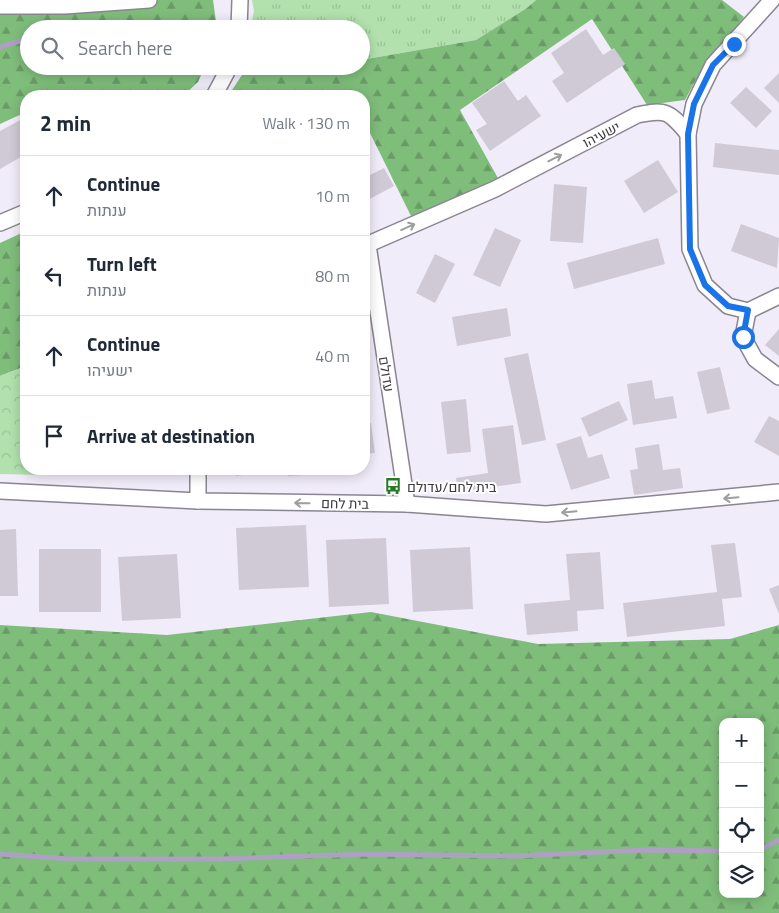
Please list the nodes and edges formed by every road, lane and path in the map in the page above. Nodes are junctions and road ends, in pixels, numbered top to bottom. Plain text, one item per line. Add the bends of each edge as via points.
1 (149, 0) edge
2 (240, 0) edge
3 (772, 0) edge
4 (0, 6) edge
5 (239, 20) edge
6 (225, 75) edge
7 (217, 90) edge
8 (688, 134) junction
9 (20, 215) edge
10 (0, 223) edge
11 (370, 244) edge
12 (370, 271) edge
13 (779, 296) edge
14 (748, 310) junction
15 (779, 377) edge
16 (198, 475) edge
17 (0, 491) edge
18 (779, 492) edge
19 (198, 501) junction
20 (407, 504) junction

1 - 4 street via 66,6
2 - 5 street
3 - 8 street via 713,65 694,104
6 - 7 street
11 -> 8 street, ישעיהו via 494,189 637,115 658,111 674,117
8 - 14 street via 690,249 705,285 728,306
9 - 10 street
12 - 20 street, עדולם
13 - 14 street
14 - 15 street via 743,337 755,359
16 - 19 street
17 - 19 street, בית לחם
18 -> 20 street, בית לחם via 546,514
20 -> 19 street, בית לחם

